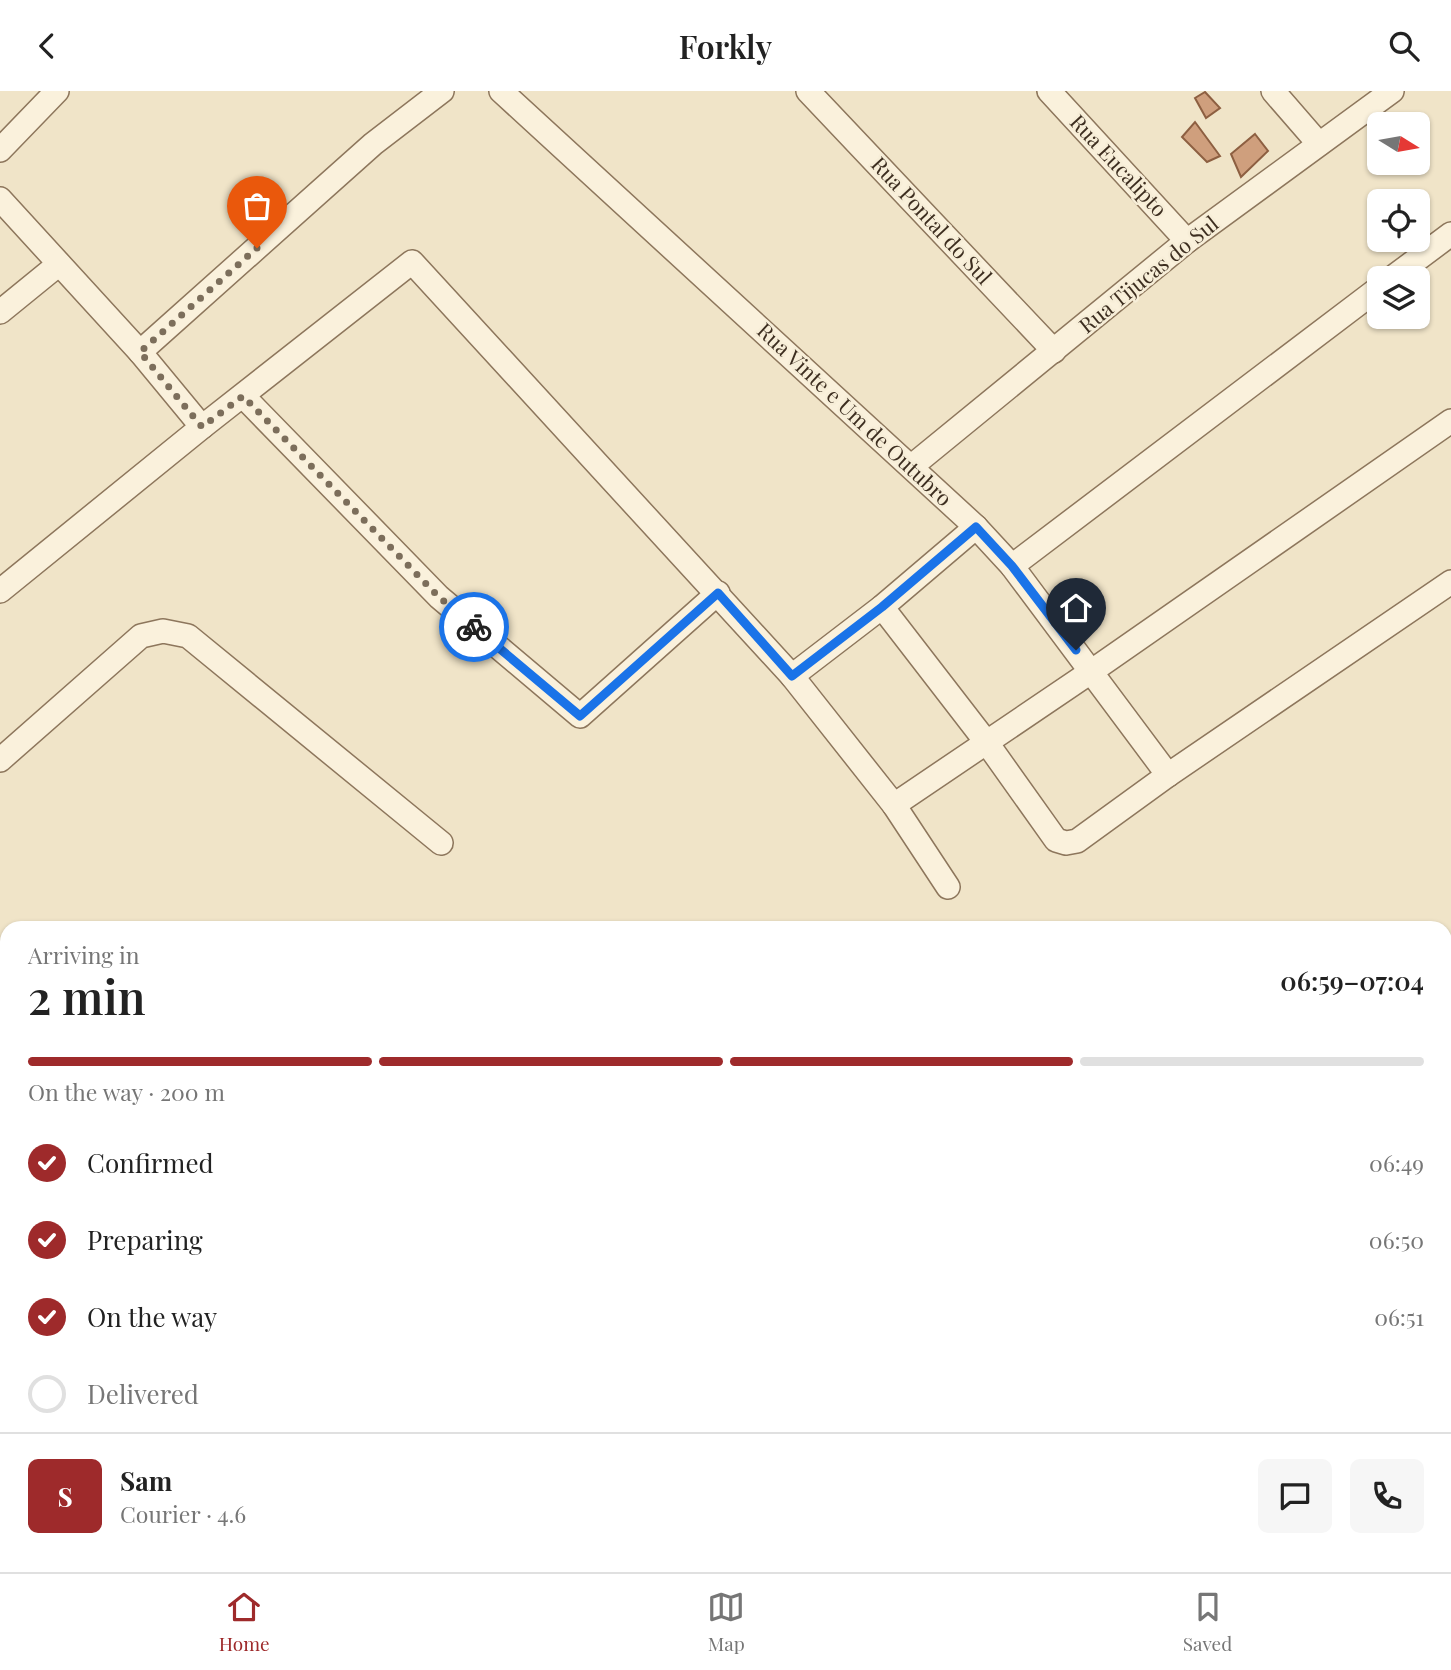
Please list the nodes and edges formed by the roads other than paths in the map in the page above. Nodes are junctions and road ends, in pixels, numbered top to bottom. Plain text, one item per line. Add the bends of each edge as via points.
1 (57, 91) edge
2 (442, 91) edge
3 (500, 91) edge
4 (808, 91) edge
5 (1049, 91) edge
6 (1272, 91) edge
7 (1392, 91) edge
8 (1320, 144) junction
9 (0, 150) edge
10 (0, 199) edge
11 (1451, 233) edge
12 (1187, 241) junction
13 (59, 264) junction
14 (1408, 266) edge
15 (1367, 297) edge
16 (0, 312) edge
17 (1054, 351) junction
18 (140, 352) junction
19 (243, 396) junction
20 (1451, 421) edge
21 (202, 427) junction
22 (912, 466) junction
23 (976, 527) junction
24 (1012, 566) junction
25 (1451, 582) edge
26 (0, 591) edge
27 (718, 593) junction
28 (882, 607) junction
29 (1092, 671) junction
30 (792, 676) junction
31 (987, 743) junction
32 (0, 760) edge
33 (1168, 775) junction
34 (894, 805) junction
35 (441, 843) dead end
36 (948, 887) dead end

1 - 9 street
2 - 18 street via 373,144
3 - 22 street, Rua Vinte e Um de Outubro
4 - 17 street, Rua Pontal do Sul
5 - 12 street, Rua Eucalipto
6 - 8 street
7 - 8 street, Rua Tijucas do Sul
8 - 12 street, Rua Tijucas do Sul
10 - 13 street
11 - 14 street
12 - 17 street, Rua Tijucas do Sul
13 - 16 street
13 - 18 street
15 - 24 street
17 - 22 street, Rua Tijucas do Sul
18 - 21 street
19 - 21 street
19 - 27 street via 439,597 580,716
19 - 27 street via 412,262
20 - 29 street
21 - 26 street
22 - 23 street, Rua Vinte e Um de Outubro
23 - 24 street, Rua Vinte e Um de Outubro
23 - 28 street
24 - 29 street, Rua Vinte e Um de Outubro
25 - 33 street
27 - 30 street
28 - 30 street
28 - 31 street
29 - 31 street
29 - 33 street, Rua Vinte e Um de Outubro
30 - 34 street
31 - 33 street via 1056,840 1066,843 1077,841
31 - 34 street
32 - 35 street via 141,636 176,633 188,636
34 - 36 street

